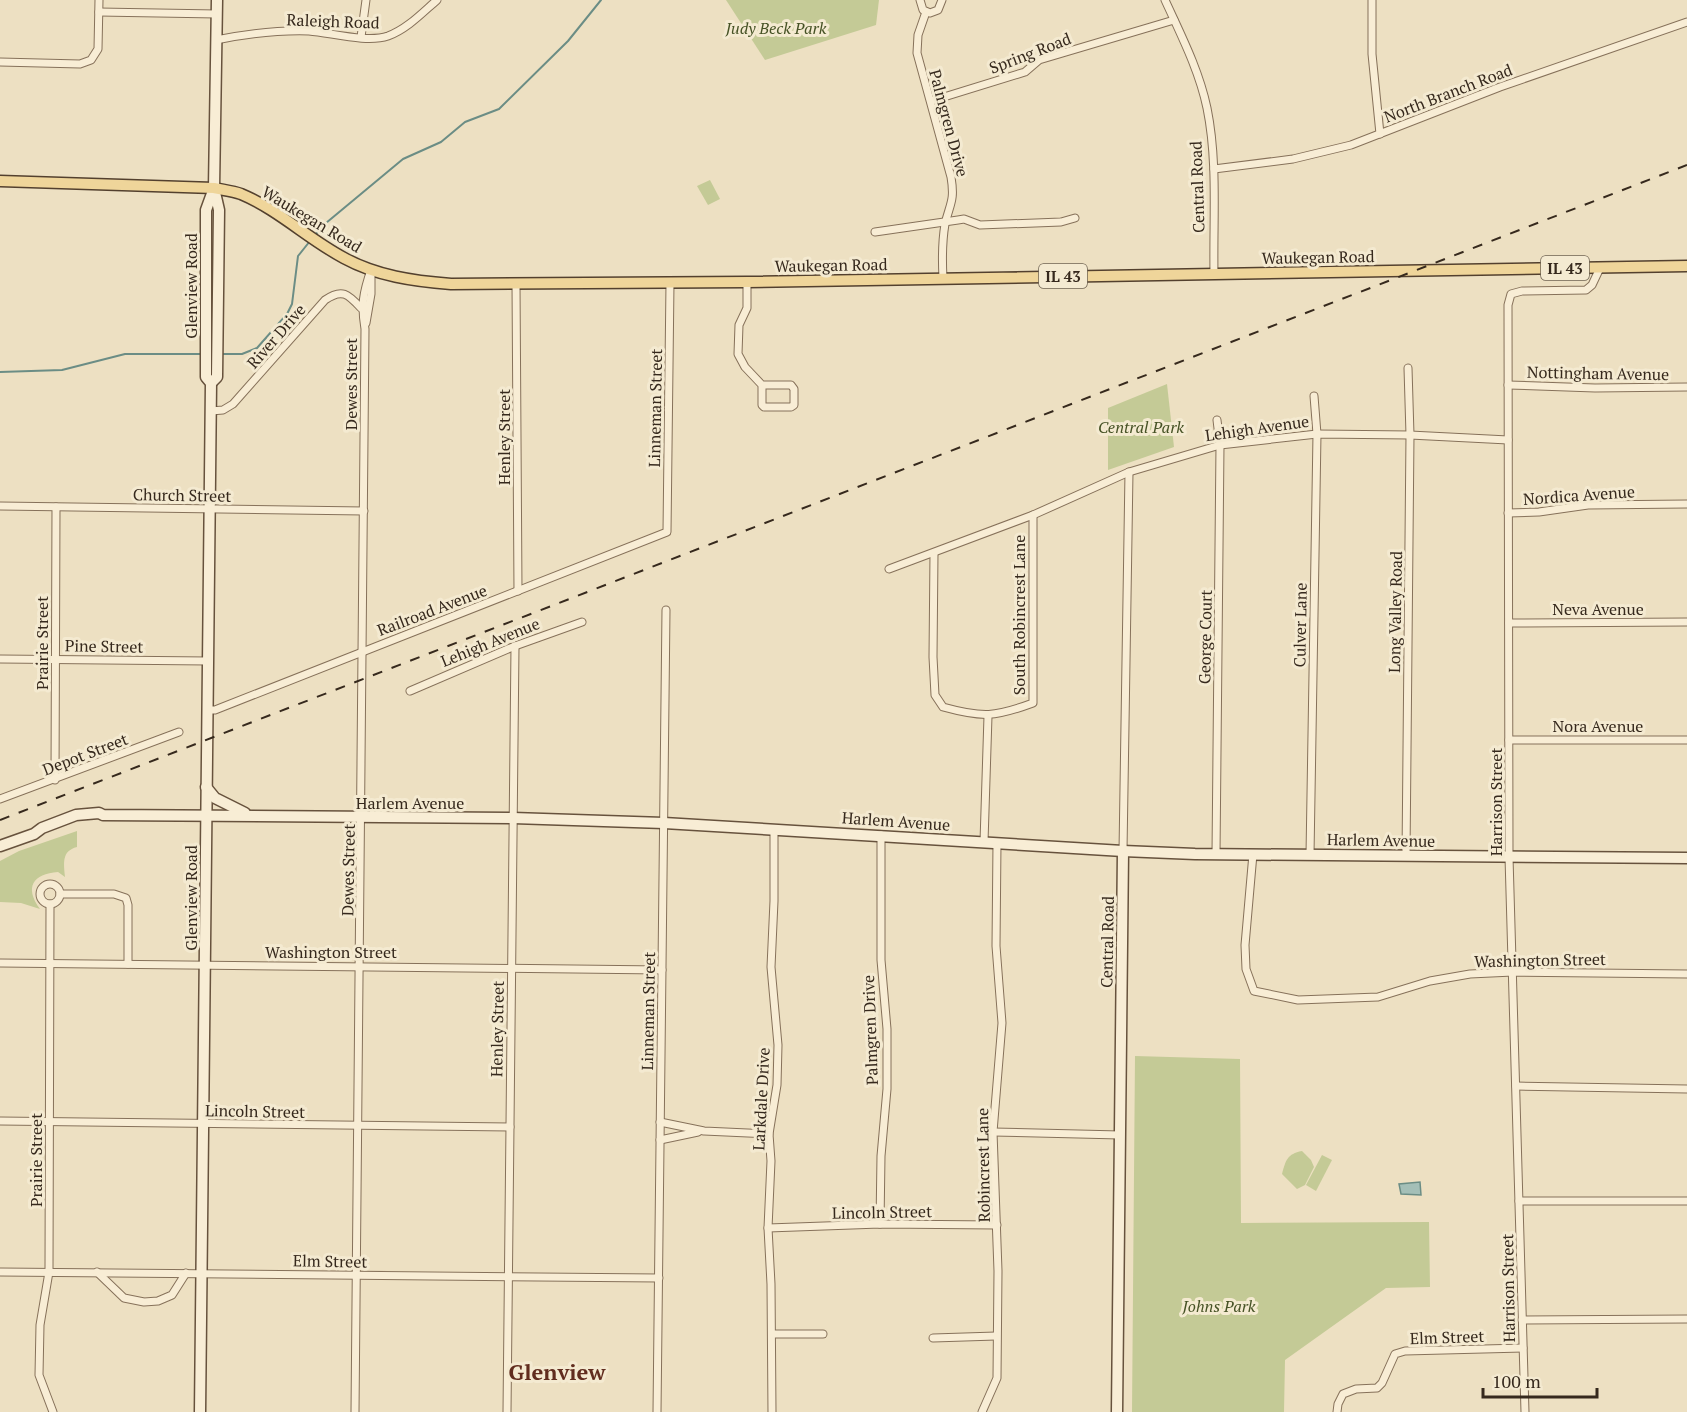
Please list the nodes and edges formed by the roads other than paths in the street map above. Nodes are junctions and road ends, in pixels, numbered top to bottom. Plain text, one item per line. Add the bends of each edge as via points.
1 (99, 0) edge
2 (217, 0) edge
3 (366, 0) edge
4 (437, 0) edge
5 (920, 0) edge
6 (942, 0) edge
7 (1165, 0) edge
8 (1372, 0) edge
9 (99, 12) junction
10 (926, 12) junction
11 (217, 14) junction
12 (1174, 20) junction
13 (1687, 22) edge
14 (362, 37) junction
15 (216, 40) junction
16 (0, 62) edge
17 (931, 101) junction
18 (1380, 134) junction
19 (1214, 169) junction
20 (0, 181) edge
21 (214, 188) junction
22 (1075, 218) dead end
23 (945, 223) junction
24 (875, 232) dead end
25 (1687, 266) edge
26 (1600, 268) junction
27 (371, 270) junction
28 (1214, 274) junction
29 (943, 278) junction
30 (747, 282) junction
31 (516, 283) junction
32 (669, 283) junction
33 (361, 308) junction
34 (365, 329) junction
35 (1408, 368) dead end
36 (211, 383) junction
37 (762, 385) junction
38 (1508, 385) junction
39 (1687, 387) edge
40 (1314, 396) dead end
41 (211, 411) junction
42 (1216, 420) dead end
43 (1317, 434) junction
44 (1410, 435) junction
45 (1508, 440) junction
46 (1220, 445) junction
47 (1129, 472) junction
48 (1687, 504) edge
49 (0, 506) edge
50 (56, 507) junction
51 (209, 509) junction
52 (364, 511) junction
53 (1508, 513) junction
54 (1033, 515) junction
55 (667, 532) joint
56 (934, 553) junction
57 (889, 569) dead end
58 (518, 591) junction
59 (666, 610) dead end
60 (582, 622) dead end
61 (1687, 622) edge
62 (1509, 623) junction
63 (515, 646) junction
64 (363, 652) junction
65 (0, 659) edge
66 (56, 659) junction
67 (208, 661) junction
68 (410, 691) dead end
69 (207, 710) junction
70 (988, 716) junction
71 (179, 732) dead end
72 (1509, 740) junction
73 (1687, 740) edge
74 (55, 780) junction
75 (207, 787) junction
76 (0, 800) edge
77 (206, 816) junction
78 (254, 816) junction
79 (362, 817) junction
80 (513, 818) junction
81 (664, 823) junction
82 (774, 829) junction
83 (881, 835) junction
84 (984, 842) junction
85 (997, 843) junction
86 (0, 846) edge
87 (1123, 851) junction
88 (1216, 854) junction
89 (1253, 854) junction
90 (1310, 855) junction
91 (1406, 856) junction
92 (1509, 857) junction
93 (1687, 858) edge
94 (60, 894) junction
95 (50, 904) junction
96 (0, 963) edge
97 (51, 963) junction
98 (128, 964) junction
99 (205, 965) junction
100 (360, 966) junction
101 (512, 969) junction
102 (662, 970) junction
103 (1513, 972) junction
104 (1687, 974) edge
105 (1516, 1086) junction
106 (1687, 1089) edge
107 (0, 1121) edge
108 (50, 1122) junction
109 (660, 1122) junction
110 (202, 1123) junction
111 (358, 1126) junction
112 (510, 1127) junction
113 (704, 1131) junction
114 (993, 1132) junction
115 (769, 1134) junction
116 (1120, 1136) junction
117 (660, 1140) junction
118 (1519, 1201) junction
119 (1687, 1201) edge
120 (880, 1224) junction
121 (997, 1225) junction
122 (768, 1228) junction
123 (0, 1272) edge
124 (49, 1272) junction
125 (97, 1272) junction
126 (186, 1273) junction
127 (201, 1273) junction
128 (357, 1274) junction
129 (508, 1277) junction
130 (659, 1278) junction
131 (1687, 1319) edge
132 (1522, 1320) junction
133 (772, 1334) junction
134 (823, 1334) dead end
135 (996, 1336) junction
136 (933, 1338) dead end
137 (1523, 1348) junction
138 (53, 1412) edge
139 (200, 1412) edge
140 (355, 1412) edge
141 (507, 1412) edge
142 (657, 1412) edge
143 (772, 1412) edge
144 (982, 1412) edge
145 (1117, 1412) edge
146 (1337, 1412) edge
147 (1525, 1412) edge

1 - 9 street
2 - 11 main road, Glenview Road
3 - 14 street
4 - 14 street, Raleigh Road via 397,32
5 - 10 street
6 - 10 street via 938,10
7 - 12 street, Central Road
8 - 18 street via 1372,54
9 - 11 street
9 - 16 street via 98,49 87,63
10 - 17 street, Palmgren Drive via 917,53
11 - 15 main road, Glenview Road
12 - 17 street, Spring Road via 1039,60 1025,72
12 - 19 street, Central Road via 1207,108
13 - 18 street, North Branch Road via 1500,87
14 - 15 street, Raleigh Road via 308,31
15 - 21 main road, Glenview Road
17 - 23 street, Palmgren Drive via 953,190
18 - 19 street, North Branch Road via 1310,156
19 - 28 street, Central Road
20 - 21 main road, Waukegan Road / IL 43
21 - 27 main road, Waukegan Road / IL 43 via 240,194 272,210 318,243
21 - 36 main road, Glenview Road via 206,210 206,376
21 - 36 main road, Glenview Road via 219,210 218,366 217,377
22 - 23 street via 1061,222 980,225 964,219
23 - 24 street
23 - 29 street, Palmgren Drive
25 - 26 main road, Waukegan Road / IL 43
26 - 28 main road, Waukegan Road / IL 43
26 - 38 street, Harrison Street via 1586,290 1511,294
27 - 31 main road, Waukegan Road / IL 43 via 418,282
27 - 33 street, Dewes Street
27 - 34 street, Dewes Street
28 - 29 main road, Waukegan Road / IL 43
29 - 30 main road, Waukegan Road / IL 43
30 - 32 main road, Waukegan Road / IL 43
30 - 37 street via 747,308 738,325 738,354
31 - 32 main road, Waukegan Road / IL 43
31 - 58 street, Henley Street
32 - 55 street, Linneman Street
33 - 34 street, Dewes Street
33 - 41 street, River Drive via 345,294 334,294 325,300 233,404
34 - 52 street, Dewes Street
35 - 44 street, Long Valley Road
36 - 41 main road, Glenview Road
37 - 37 street via 764,407 794,405 791,385
38 - 39 street, Nottingham Avenue
38 - 45 street, Harrison Street
40 - 43 street, Culver Lane
41 - 51 main road, Glenview Road
42 - 46 street, George Court
43 - 44 street, Lehigh Avenue
43 - 46 street, Lehigh Avenue
43 - 90 street, Culver Lane
44 - 45 street, Lehigh Avenue
44 - 91 street, Long Valley Road
45 - 53 street, Harrison Street
46 - 47 street, Lehigh Avenue
46 - 88 street, George Court
47 - 54 street, Lehigh Avenue
47 - 87 street, Central Road
48 - 53 street, Nordica Avenue via 1588,505
49 - 50 street, Church Street
50 - 51 street, Church Street
50 - 66 street, Prairie Street
51 - 52 street, Church Street
51 - 67 main road, Glenview Road
52 - 64 street, Dewes Street
53 - 62 street, Harrison Street
54 - 56 street, Lehigh Avenue
54 - 70 street, South Robincrest Lane via 1033,702
55 - 58 street, Railroad Avenue
56 - 57 street, Lehigh Avenue
56 - 70 street via 935,695 943,707
58 - 64 street, Railroad Avenue
59 - 81 street, Linneman Street
60 - 63 street, Lehigh Avenue
61 - 62 street, Neva Avenue
62 - 72 street, Harrison Street
63 - 68 street, Lehigh Avenue
63 - 80 street, Henley Street
64 - 69 street, Railroad Avenue
64 - 79 street, Dewes Street
65 - 66 street, Pine Street
66 - 67 street, Pine Street
66 - 74 street, Prairie Street
67 - 69 main road, Glenview Road
69 - 75 main road, Glenview Road
70 - 84 street
71 - 74 street, Depot Street
72 - 73 street, Nora Avenue
72 - 92 street, Harrison Street
74 - 76 street, Depot Street
75 - 77 main road, Glenview Road
75 - 78 main road via 223,803
77 - 78 main road, Harlem Avenue
77 - 86 main road, Harlem Avenue via 103,815
77 - 99 main road, Glenview Road
78 - 79 main road, Harlem Avenue
79 - 80 main road, Harlem Avenue
79 - 100 street, Dewes Street
80 - 81 main road, Harlem Avenue
80 - 101 street, Henley Street
81 - 82 main road, Harlem Avenue
81 - 102 street, Linneman Street
82 - 83 main road, Harlem Avenue
82 - 115 street, Larkdale Drive via 771,967 778,1045 777,1085
83 - 84 main road, Harlem Avenue
83 - 120 street, Palmgren Drive via 881,960 887,1059
84 - 85 main road, Harlem Avenue
85 - 87 main road, Harlem Avenue
85 - 114 street, Robincrest Lane via 996,946 1002,1023
87 - 88 main road, Harlem Avenue
87 - 116 main road, Central Road
88 - 89 main road, Harlem Avenue
89 - 90 main road, Harlem Avenue
89 - 103 street, Washington Street via 1245,945 1246,969 1254,991 1298,1000 1378,997 1430,981
90 - 91 main road, Harlem Avenue
91 - 92 main road, Harlem Avenue
92 - 93 main road, Harlem Avenue
92 - 103 street, Harrison Street
94 - 95 street
94 - 95 street via 53,884 41,888 42,900
94 - 98 street via 114,894 126,898
95 - 97 street, Prairie Street
96 - 97 street, Washington Street
97 - 98 street, Washington Street
97 - 108 street, Prairie Street
98 - 99 street, Washington Street
99 - 100 street, Washington Street
99 - 110 main road, Glenview Road
100 - 101 street, Washington Street
100 - 111 street, Dewes Street
101 - 102 street, Washington Street
101 - 112 street, Henley Street
102 - 109 street, Linneman Street
103 - 104 street, Washington Street
103 - 105 street, Harrison Street
105 - 106 street
105 - 118 street, Harrison Street
107 - 108 street, Lincoln Street
108 - 110 street, Lincoln Street
108 - 124 street, Prairie Street
109 - 113 street
109 - 117 street, Linneman Street
110 - 111 street, Lincoln Street
110 - 127 main road, Glenview Road
111 - 112 street, Lincoln Street
111 - 128 street, Dewes Street
112 - 129 street, Henley Street
113 - 115 street
113 - 117 street
114 - 116 street
114 - 121 street, Robincrest Lane
115 - 122 street, Larkdale Drive
116 - 145 main road, Central Road
117 - 130 street, Linneman Street
118 - 119 street
118 - 132 street, Harrison Street
120 - 121 street, Lincoln Street
120 - 122 street, Lincoln Street
121 - 135 street, Robincrest Lane
122 - 133 street, Larkdale Drive
123 - 124 street, Elm Street
124 - 125 street, Elm Street
124 - 138 street, Prairie Street via 40,1325 39,1375
125 - 126 street, Elm Street
125 - 126 street via 124,1298 144,1302 172,1295
126 - 127 street, Elm Street
127 - 128 street, Elm Street
127 - 139 main road, Glenview Road
128 - 129 street, Elm Street
128 - 140 street, Dewes Street
129 - 130 street, Elm Street
129 - 141 street, Henley Street
130 - 142 street, Linneman Street
131 - 132 street
132 - 137 street, Harrison Street
133 - 134 street
133 - 143 street, Larkdale Drive
135 - 136 street
135 - 144 street, Robincrest Lane via 997,1378
137 - 146 street, Elm Street via 1395,1354 1382,1383 1377,1388 1343,1394
137 - 147 street, Harrison Street

